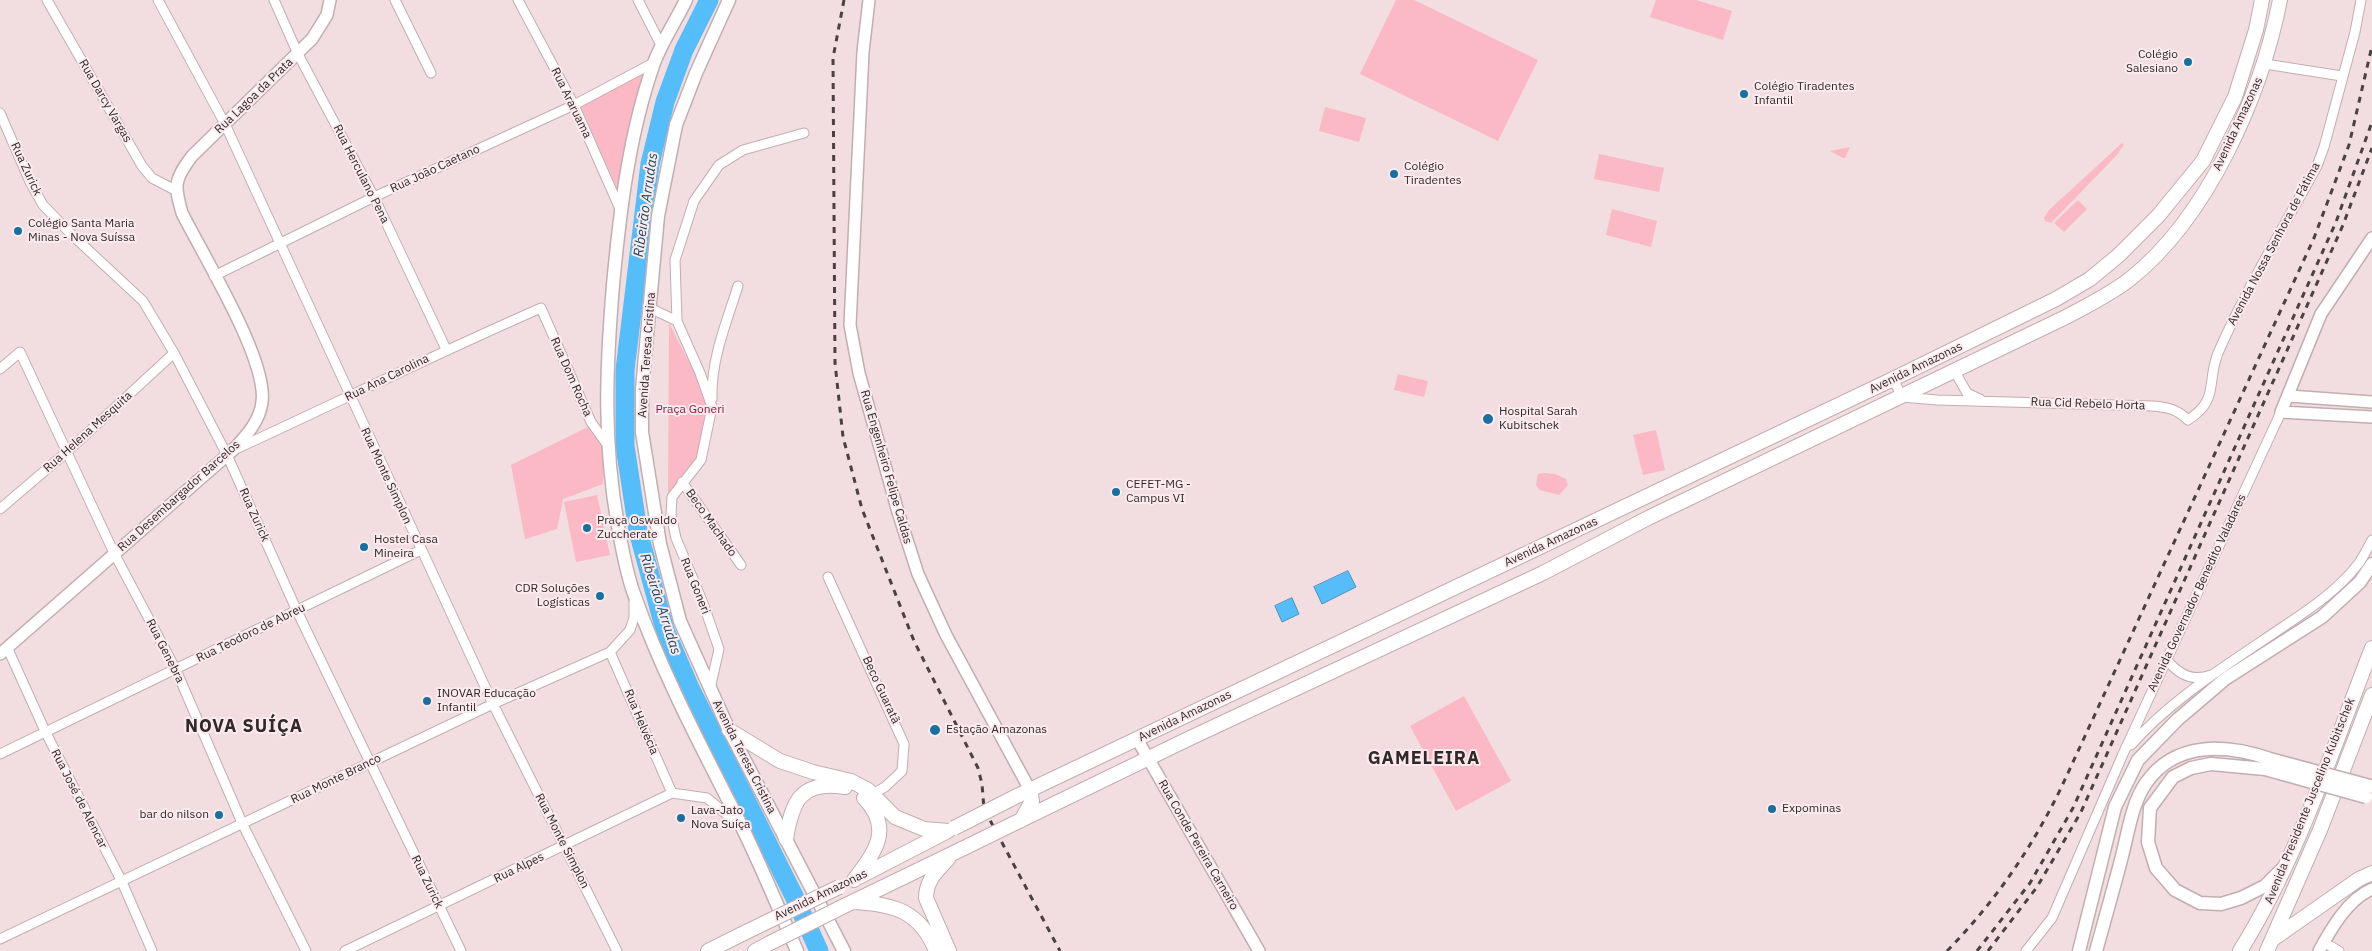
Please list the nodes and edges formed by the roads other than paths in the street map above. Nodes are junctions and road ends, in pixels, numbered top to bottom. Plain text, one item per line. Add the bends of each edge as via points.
1 (47, 0) edge
2 (158, 0) edge
3 (274, 0) edge
4 (330, 0) edge
5 (396, 0) edge
6 (518, 0) edge
7 (638, 0) edge
8 (686, 0) edge
9 (729, 0) edge
10 (869, 0) edge
11 (2262, 0) edge
12 (2280, 0) edge
13 (2361, 0) edge
14 (662, 47) junction
15 (298, 54) junction
16 (655, 62) junction
17 (2265, 64) junction
18 (431, 73) dead end
19 (2342, 76) junction
20 (574, 105) junction
21 (0, 113) edge
22 (224, 124) junction
23 (804, 134) dead end
24 (175, 190) junction
25 (374, 196) junction
26 (620, 209) junction
27 (2372, 238) edge
28 (278, 244) junction
29 (214, 276) junction
30 (738, 286) dead end
31 (541, 308) joint
32 (650, 308) junction
33 (677, 321) junction
34 (446, 349) junction
35 (174, 353) junction
36 (0, 369) edge
37 (1954, 372) junction
38 (1893, 379) junction
39 (2289, 396) junction
40 (350, 397) junction
41 (1902, 397) junction
42 (1984, 401) junction
43 (2372, 402) edge
44 (712, 407) junction
45 (2281, 412) junction
46 (2372, 417) edge
47 (2188, 420) joint
48 (606, 443) junction
49 (68, 451) junction
50 (230, 453) junction
51 (682, 482) junction
52 (0, 509) edge
53 (2372, 540) edge
54 (420, 550) junction
55 (114, 553) junction
56 (2372, 564) edge
57 (741, 565) dead end
58 (828, 577) dead end
59 (633, 592) junction
60 (297, 611) junction
61 (2372, 648) edge
62 (4, 650) edge
63 (610, 652) junction
64 (2268, 652) junction
65 (2241, 656) junction
66 (2167, 660) junction
67 (176, 670) junction
68 (2216, 673) junction
69 (710, 688) junction
70 (2372, 694) edge
71 (493, 704) junction
72 (729, 730) junction
73 (45, 731) junction
74 (1137, 739) junction
75 (0, 754) edge
76 (2122, 754) junction
77 (1148, 758) junction
78 (369, 763) junction
79 (2267, 764) junction
80 (1030, 790) junction
81 (672, 792) junction
82 (2370, 792) edge
83 (872, 794) junction
84 (1020, 820) junction
85 (243, 825) junction
86 (742, 828) junction
87 (951, 830) junction
88 (786, 840) junction
89 (565, 845) junction
90 (959, 850) junction
91 (2286, 865) junction
92 (2372, 873) edge
93 (854, 880) junction
94 (122, 882) junction
95 (2372, 889) edge
96 (850, 903) junction
97 (439, 906) junction
98 (0, 939) edge
99 (2270, 945) edge
100 (2321, 947) edge
101 (152, 951) edge
102 (306, 951) edge
103 (345, 951) edge
104 (461, 951) edge
105 (617, 951) edge
106 (708, 951) edge
107 (755, 951) edge
108 (797, 951) edge
109 (844, 951) edge
110 (936, 951) edge
111 (949, 951) edge
112 (1259, 951) edge
113 (2026, 951) edge
114 (2079, 951) edge
115 (2096, 951) edge
116 (2240, 951) edge
117 (2339, 951) edge

1 - 24 street, Rua Darcy Vargas via 142,166 152,178
2 - 22 street, Rua Monte Simplon
3 - 15 street, Rua Herculano Pena
4 - 15 street, Rua Lagoa da Prata via 327,15
5 - 18 street
6 - 20 street, Rua Araruama
7 - 14 street
8 - 14 main road
9 - 32 main road, Avenida Teresa Cristina via 676,125 658,216
10 - 80 street, Rua Engenheiro Felipe Caldas via 863,52 850,325 859,373 918,574 946,634
11 - 38 main road, Avenida Amazonas via 2235,98 2203,161 2158,216 2090,279
12 - 17 main road, Avenida Amazonas
13 - 19 street, Avenida Nossa Senhora de Fátima
14 - 16 main road
15 - 22 street, Rua Lagoa da Prata
15 - 25 street, Rua Herculano Pena
16 - 20 street, Rua João Caetano
16 - 26 main road via 635,133
17 - 19 street
17 - 37 main road, Avenida Amazonas via 2219,169 2158,252 2129,280 2068,316
19 - 47 street, Avenida Nossa Senhora de Fátima via 2317,166 2235,315 2215,362 2206,404
20 - 25 street, Rua João Caetano
20 - 26 street, Rua Araruama
21 - 35 street, Rua Zurick via 43,205 143,301
22 - 24 street, Rua Lagoa da Prata via 180,172
22 - 28 street, Rua Monte Simplon
23 - 33 street via 743,150 719,165 694,201 676,260
24 - 29 street, Rua Desembargador Barcelos via 182,213
25 - 28 street, Rua João Caetano
25 - 34 street, Rua Herculano Pena
26 - 48 main road via 609,329
27 - 39 street, Avenida Governador Benedito Valadares via 2321,314
28 - 29 street, Rua João Caetano
28 - 40 street, Rua Monte Simplon
29 - 50 street, Rua Desembargador Barcelos via 255,358 263,388 259,416
30 - 44 street, Rua Goneri via 715,355
31 - 34 street, Rua Ana Carolina
31 - 48 street, Rua Dom Rocha via 591,422
32 - 33 street
32 - 69 main road, Avenida Teresa Cristina via 642,389 642,432 648,477 668,580 680,621
33 - 44 street
34 - 40 street, Rua Ana Carolina
35 - 49 street, Rua Helena Mesquita
35 - 50 street, Rua Zurick
36 - 49 street, Rua Genebra via 20,352
37 - 41 main road, Avenida Amazonas
37 - 42 street via 1967,393
38 - 41 street
38 - 74 main road, Avenida Amazonas
39 - 43 street
39 - 45 street, Avenida Governador Benedito Valadares
40 - 50 street, Rua Ana Carolina
40 - 54 street, Rua Monte Simplon
41 - 42 street, Rua Cid Rebelo Horta
41 - 77 main road, Avenida Amazonas via 1643,521 1543,573
42 - 47 street, Rua Cid Rebelo Horta via 2168,407 2181,412
44 - 51 street, Rua Goneri via 701,460
45 - 46 street
45 - 66 street, Avenida Governador Benedito Valadares
48 - 59 main road via 611,491
49 - 52 street, Rua Helena Mesquita
49 - 55 street, Rua Genebra
50 - 55 street, Rua Desembargador Barcelos
50 - 60 street, Rua Zurick
51 - 57 street, Beco Machado
51 - 69 street, Rua Goneri via 672,497 671,515 676,538 719,649
53 - 65 street via 2360,563 2334,589
54 - 60 street, Rua Teodoro de Abreu
54 - 71 street, Rua Monte Simplon
55 - 62 street, Rua Desembargador Barcelos
55 - 67 street, Rua Genebra
56 - 64 main road via 2360,582 2322,617
58 - 83 street, Beco Guaratã via 904,744 902,772
59 - 63 street, Rua Monte Branco via 634,618 630,630
59 - 86 main road via 676,700
60 - 67 street, Rua Teodoro de Abreu
60 - 78 street, Rua Zurick
61 - 91 main road, Avenida Presidente Juscelino Kubitschek
62 - 73 street, Rua José de Alencar
63 - 71 street, Rua Monte Branco
63 - 81 street, Rua Helvécia
64 - 65 street
64 - 114 main road via 2225,679 2177,720 2138,760 2115,807
65 - 68 street
66 - 68 street via 2176,671 2189,677 2203,678
66 - 76 street, Avenida Governador Benedito Valadares
67 - 73 street, Rua Teodoro de Abreu
67 - 85 street, Rua Genebra
68 - 76 street via 2147,726
69 - 72 main road, Avenida Teresa Cristina
70 - 99 main road, Avenida Presidente Juscelino Kubitschek via 2320,830
71 - 78 street, Rua Monte Branco
71 - 89 street, Rua Monte Simplon
72 - 83 main road via 780,761 851,780
72 - 88 main road, Avenida Teresa Cristina
73 - 75 street, Rua Teodoro de Abreu
73 - 94 street, Rua José de Alencar
74 - 77 street, Rua Conde Pereira Carneiro
74 - 80 main road, Avenida Amazonas
76 - 113 street, Avenida Governador Benedito Valadares via 2052,918
77 - 84 main road, Avenida Amazonas
77 - 112 street, Rua Conde Pereira Carneiro
78 - 85 street, Rua Monte Branco
78 - 97 street, Rua Zurick
79 - 82 main road, bridge
79 - 91 main road via 2211,764 2191,768 2173,777 2150,808 2148,842 2156,868 2175,890 2200,903 2221,904 2241,898 2264,886
79 - 115 main road via 2244,750 2219,748 2181,753 2163,765 2145,784 2135,808
80 - 84 main road via 1032,801
80 - 87 main road, Avenida Amazonas, bridge
81 - 86 street via 706,798
81 - 89 street, Rua Alpes
83 - 87 main road via 895,817 924,829
84 - 90 main road, Avenida Amazonas, bridge
85 - 94 street, Rua Monte Branco
85 - 102 street, Rua Genebra
86 - 108 main road
87 - 93 main road, Avenida Amazonas
88 - 93 main road via 796,800 810,791 827,784 860,794 873,808 879,823 879,840 874,854
88 - 109 main road, Avenida Teresa Cristina
89 - 97 street, Rua Alpes
89 - 105 street, Rua Monte Simplon
90 - 96 main road, Avenida Amazonas
90 - 111 main road via 931,877 926,889 926,898
91 - 116 main road, Avenida Presidente Juscelino Kubitschek via 2265,910
92 - 99 main road via 2359,879
93 - 106 main road, Avenida Amazonas, bridge
94 - 98 street, Rua Monte Branco
94 - 101 street, Rua José de Alencar
95 - 100 street via 2348,906
96 - 107 main road, Avenida Amazonas, bridge
96 - 110 main road via 883,904 908,913 931,938
97 - 103 street, Rua Alpes
97 - 104 street, Rua Zurick
100 - 117 street

